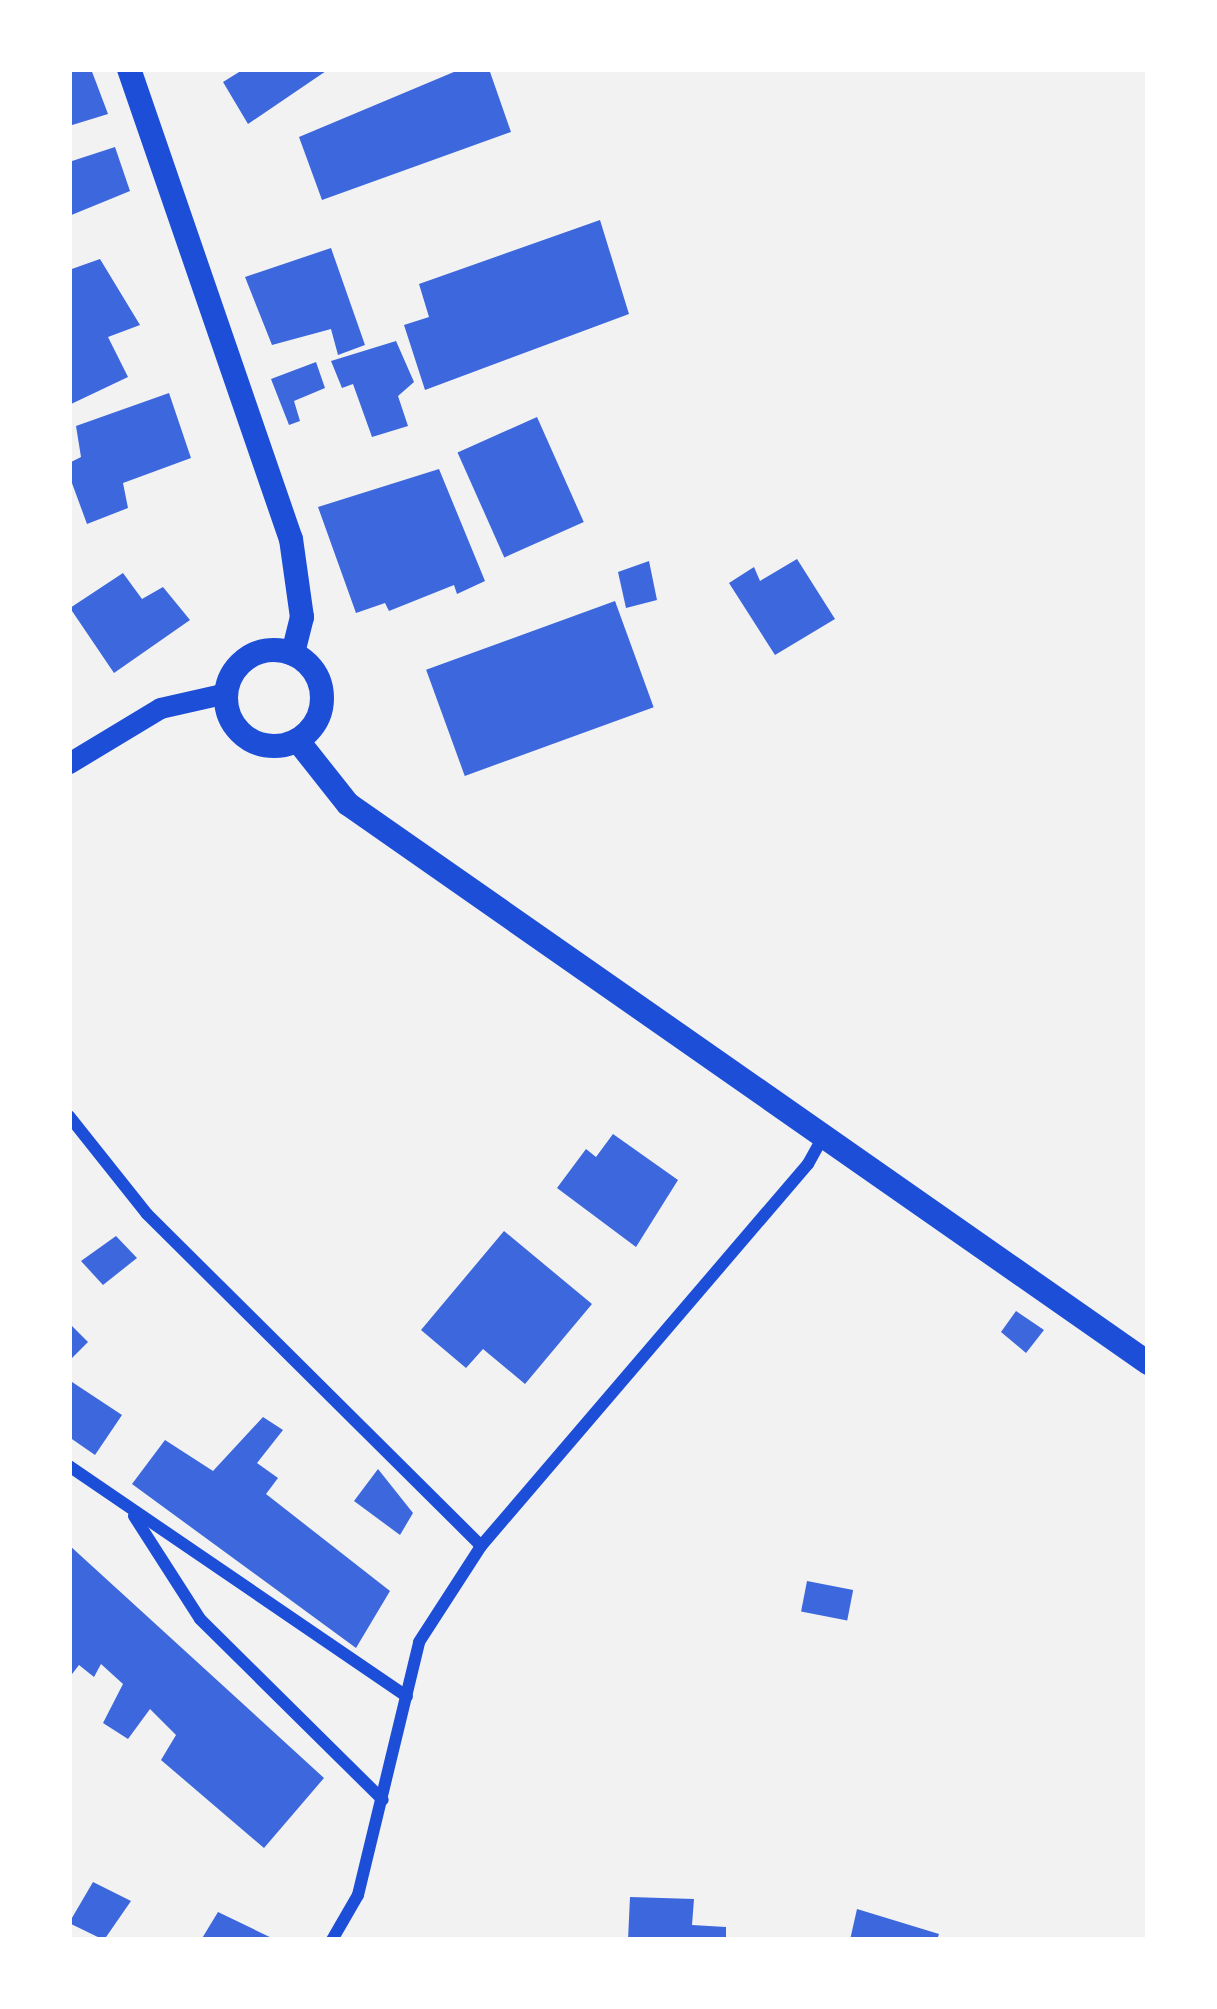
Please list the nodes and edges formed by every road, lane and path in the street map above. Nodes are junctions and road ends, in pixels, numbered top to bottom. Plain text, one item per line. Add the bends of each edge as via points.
1 (129, 69) edge
2 (293, 654) junction
3 (226, 692) junction
4 (298, 742) junction
5 (69, 763) edge
6 (69, 1116) edge
7 (823, 1136) junction
8 (1148, 1363) edge
9 (73, 1468) edge
10 (130, 1510) junction
11 (481, 1546) junction
12 (407, 1697) junction
13 (383, 1799) junction
14 (332, 1940) edge

1 - 2 main road via 291,538 302,617
2 - 3 main road via 250,656
2 - 4 main road via 322,688 319,719
3 - 4 main road via 241,734 268,747
3 - 5 street via 160,708
4 - 7 main road via 347,804
6 - 11 street via 147,1214
7 - 8 main road
7 - 11 street via 808,1164
9 - 10 street
10 - 12 street
10 - 13 street via 200,1619
11 - 12 street via 419,1642
12 - 13 street
13 - 14 street via 358,1895

